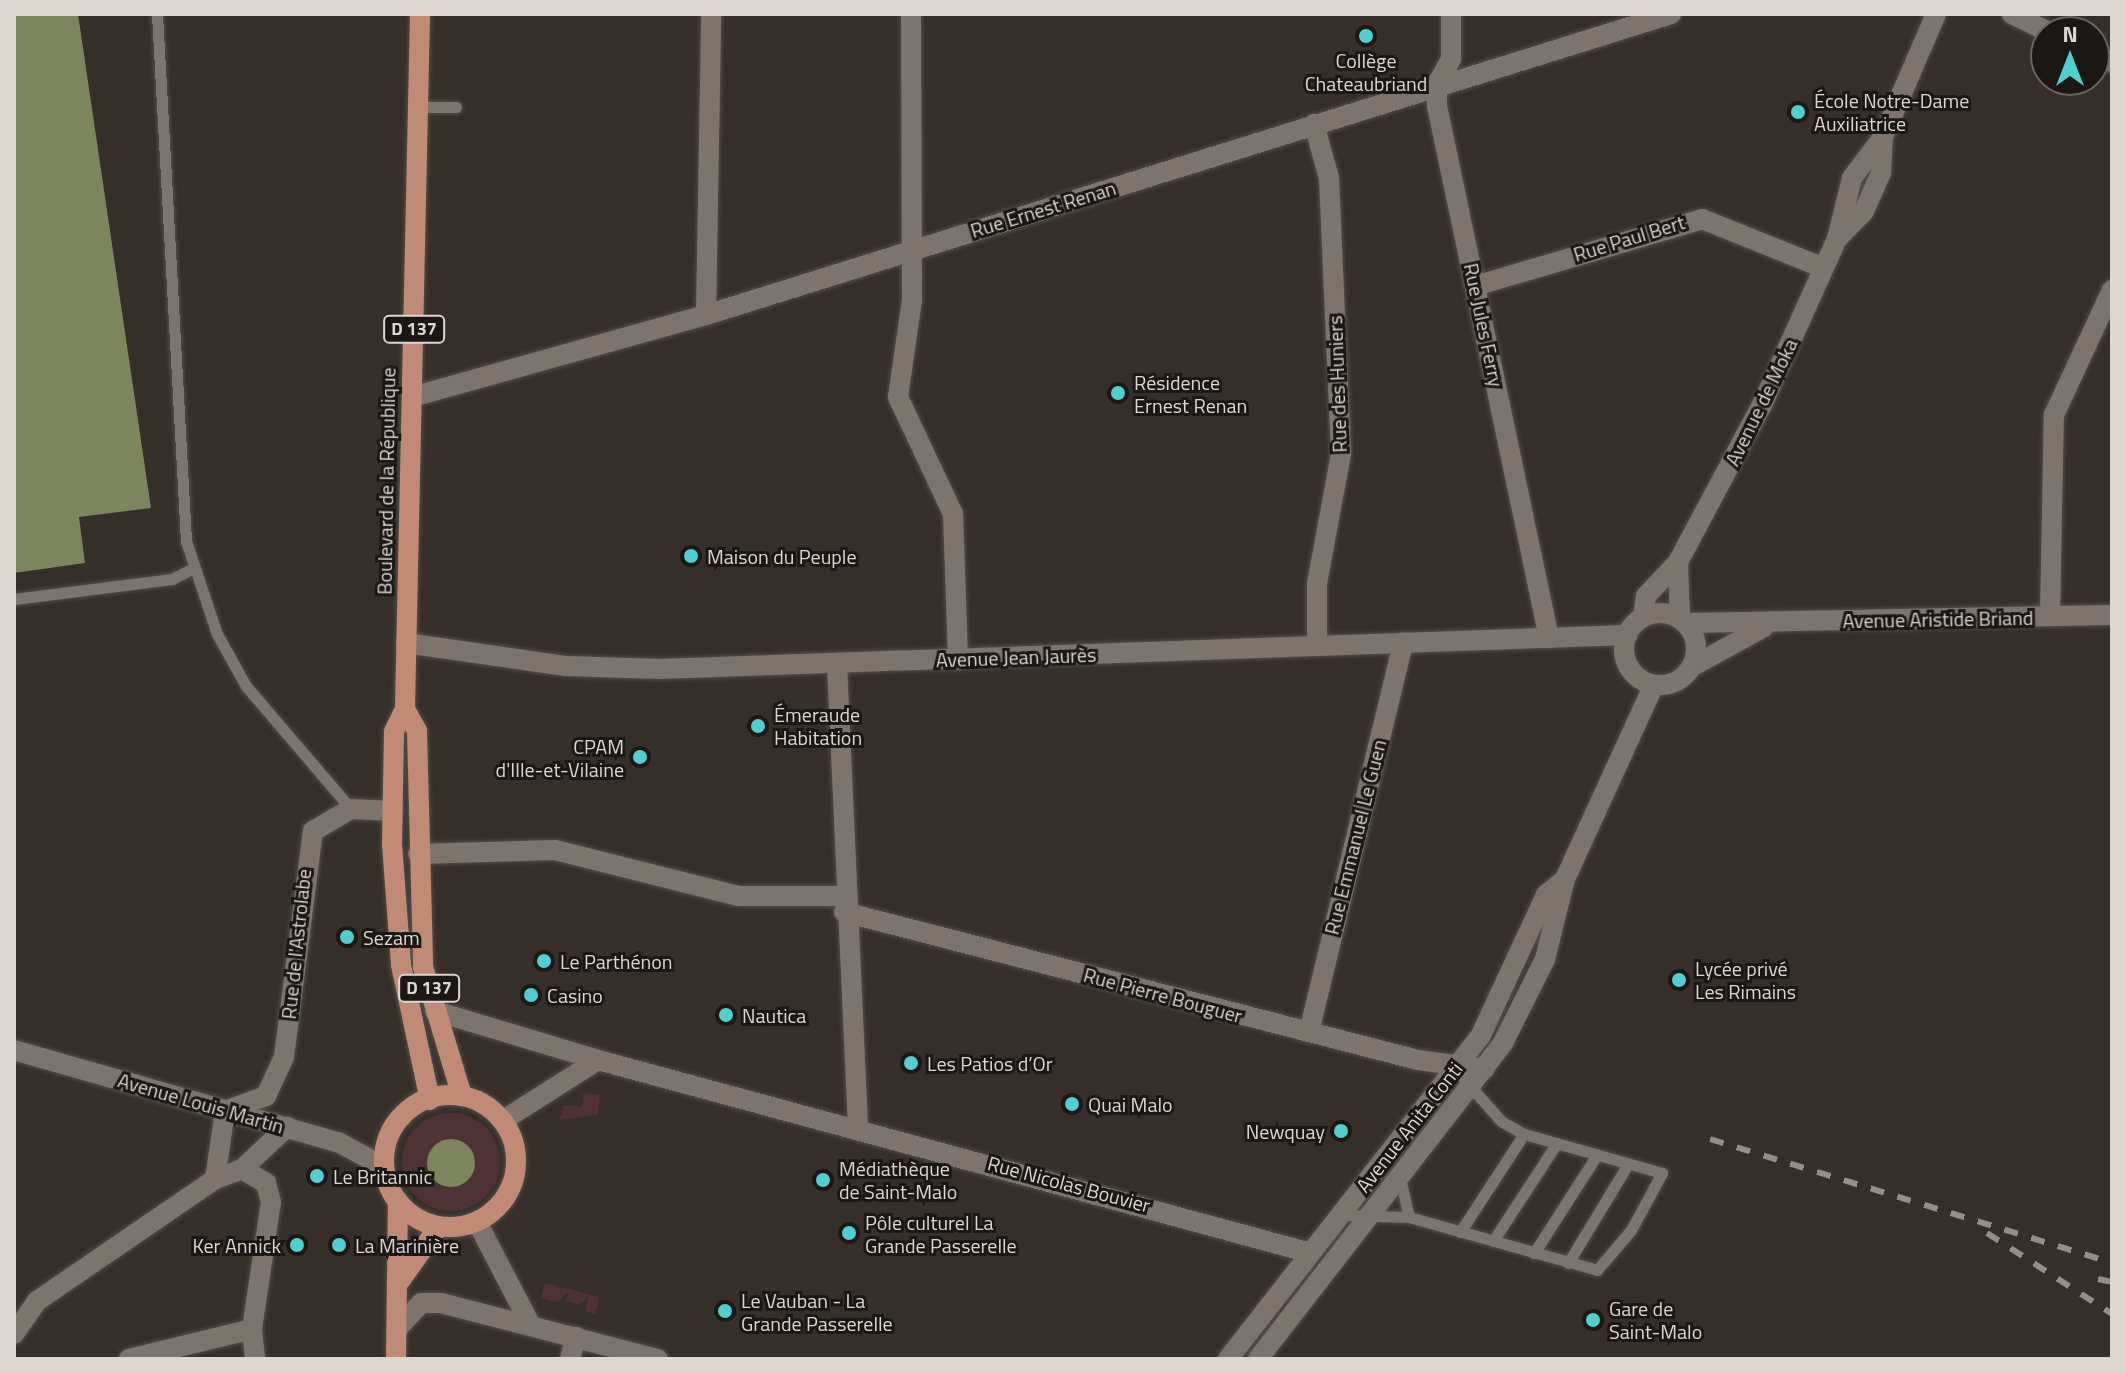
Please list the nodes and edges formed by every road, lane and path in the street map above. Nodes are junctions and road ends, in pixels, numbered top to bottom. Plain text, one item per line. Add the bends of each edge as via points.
1 (157, 14) edge
2 (420, 14) edge
3 (711, 14) edge
4 (911, 14) edge
5 (1451, 14) edge
6 (1671, 14) edge
7 (1936, 14) edge
8 (2012, 14) edge
9 (2030, 23) edge
10 (1437, 84) junction
11 (418, 107) junction
12 (456, 107) dead end
13 (1314, 124) junction
14 (914, 249) junction
15 (1824, 268) junction
16 (1475, 286) junction
17 (2112, 290) edge
18 (706, 315) junction
19 (412, 397) junction
20 (1678, 562) junction
21 (194, 568) junction
22 (14, 599) edge
23 (2112, 615) edge
24 (2050, 616) junction
25 (1643, 617) junction
26 (1683, 621) junction
27 (1764, 627) junction
28 (1627, 635) junction
29 (1549, 638) junction
30 (1403, 642) junction
31 (406, 643) junction
32 (1317, 644) junction
33 (958, 660) junction
34 (837, 664) junction
35 (1693, 666) junction
36 (1654, 685) junction
37 (405, 709) junction
38 (351, 809) junction
39 (393, 811) junction
40 (418, 854) junction
41 (1565, 879) junction
42 (844, 904) junction
43 (435, 1011) junction
44 (1309, 1032) junction
45 (14, 1050) edge
46 (598, 1060) junction
47 (1455, 1069) junction
48 (1484, 1069) junction
49 (1470, 1087) junction
50 (462, 1096) junction
51 (430, 1100) junction
52 (225, 1111) junction
53 (502, 1121) junction
54 (287, 1127) junction
55 (858, 1127) junction
56 (1524, 1134) junction
57 (1557, 1143) junction
58 (1597, 1155) junction
59 (1628, 1164) junction
60 (384, 1167) junction
61 (242, 1169) junction
62 (1400, 1178) junction
63 (215, 1179) junction
64 (398, 1201) junction
65 (1373, 1213) junction
66 (1339, 1215) junction
67 (1409, 1217) junction
68 (477, 1222) junction
69 (439, 1226) junction
70 (1460, 1232) junction
71 (1493, 1241) junction
72 (1307, 1252) junction
73 (1534, 1253) junction
74 (1568, 1263) junction
75 (1329, 1269) junction
76 (400, 1281) junction
77 (530, 1324) junction
78 (252, 1329) junction
79 (397, 1329) junction
80 (14, 1334) edge
81 (576, 1337) junction
82 (129, 1359) edge
83 (255, 1359) edge
84 (396, 1359) edge
85 (570, 1359) edge
86 (658, 1359) edge
87 (1228, 1359) edge
88 (1258, 1359) edge

1 - 21 lane via 167,102 180,503
2 - 11 main road, Boulevard de la République / D 137
3 - 18 street
4 - 14 street
5 - 10 street via 1451,59
6 - 10 street, Rue Ernest Renan
7 - 15 street, Avenue de Moka via 1883,137 1881,173 1864,211 1837,239
8 - 9 street
10 - 13 street, Rue Ernest Renan
10 - 16 street, Rue Jules Ferry
11 - 12 lane
11 - 19 main road, Boulevard de la République / D 137
13 - 14 street, Rue Ernest Renan
13 - 32 street, Rue des Huniers via 1329,178 1341,454 1317,584
14 - 18 street, Rue Ernest Renan
14 - 33 street via 898,397 948,494
15 - 16 street, Rue Paul Bert via 1721,222 1687,219
15 - 20 street, Avenue de Moka
16 - 29 street, Rue Jules Ferry
17 - 24 street via 2054,415
18 - 19 street, Rue Ernest Renan
19 - 31 main road, Boulevard de la République / D 137
20 - 25 street, Avenue de Moka via 1651,588
20 - 26 street, Avenue de Moka
21 - 22 lane via 172,579
21 - 38 lane via 246,686
23 - 24 street, Avenue Aristide Briand
24 - 27 street, Avenue Aristide Briand
25 - 26 street
25 - 28 street
26 - 27 street, Avenue Aristide Briand
26 - 35 street via 1696,644
27 - 35 street, Avenue Aristide Briand
28 - 29 street, Avenue Jean Jaurès
28 - 36 street via 1628,667
29 - 30 street, Avenue Jean Jaurès
30 - 32 street, Avenue Jean Jaurès
30 - 44 street, Rue Emmanuel Le Guen
31 - 34 street, Avenue Jean Jaurès via 566,666
31 - 37 main road, Boulevard de la République / D 137
32 - 33 street, Avenue Jean Jaurès
33 - 34 street, Avenue Jean Jaurès
34 - 42 street
35 - 36 street via 1677,682
36 - 41 street, Avenue Anita Conti
37 - 39 main road, Boulevard de la République / D 137 via 394,732
37 - 40 main road, Boulevard de la République / D 137 via 417,731
38 - 39 street
38 - 52 street, Rue de l'Astrolabe via 321,824 306,849 279,1076 266,1096
39 - 51 main road, Boulevard de la République / D 137 via 401,965
40 - 42 street, Rue Pierre Bouguer via 555,850 738,896
40 - 43 main road, Boulevard de la République / D 137 via 423,967
41 - 47 street, Avenue Anita Conti via 1546,895 1480,1037
41 - 48 street, Avenue Anita Conti via 1545,959
42 - 44 street, Rue Pierre Bouguer
42 - 55 street
43 - 46 street, Rue Nicolas Bouvier
43 - 50 main road, Boulevard de la République / D 137
44 - 47 street, Rue Pierre Bouguer
45 - 52 street, Avenue Louis Martin
46 - 53 street
46 - 55 street, Rue Nicolas Bouvier
47 - 48 street, Rue Pierre Bouguer
47 - 49 lane
47 - 66 street, Avenue Anita Conti
48 - 49 street, Avenue Anita Conti
49 - 56 lane via 1501,1121
49 - 62 street, Avenue Anita Conti
50 - 51 main road
50 - 53 main road
51 - 60 main road via 394,1126
52 - 54 street, Avenue Louis Martin
52 - 63 street
53 - 68 main road via 514,1148 514,1178 500,1203
54 - 60 street, Avenue Louis Martin via 367,1153
54 - 61 street
55 - 72 street, Rue Nicolas Bouvier
56 - 57 lane
56 - 70 lane
57 - 58 lane
57 - 71 lane
58 - 59 lane
58 - 73 lane
59 - 74 lane
59 - 74 lane via 1662,1173 1631,1230 1597,1270
60 - 64 main road
61 - 63 street
61 - 78 street via 266,1183 271,1202
62 - 65 street, Avenue Anita Conti
62 - 67 lane
63 - 80 street via 37,1301
64 - 69 main road
64 - 76 main road
65 - 66 lane
65 - 67 lane
65 - 75 street, Avenue Anita Conti
66 - 72 street, Avenue Anita Conti
67 - 70 lane
68 - 69 main road
68 - 77 street
69 - 76 main road
70 - 71 lane
71 - 73 lane
72 - 75 lane
72 - 87 street, Avenue Anita Conti
73 - 74 lane
75 - 88 street, Avenue Anita Conti
76 - 79 main road
77 - 79 street via 430,1302 404,1316
77 - 81 street
78 - 82 street
78 - 83 street
79 - 84 main road
81 - 85 street
81 - 86 street

